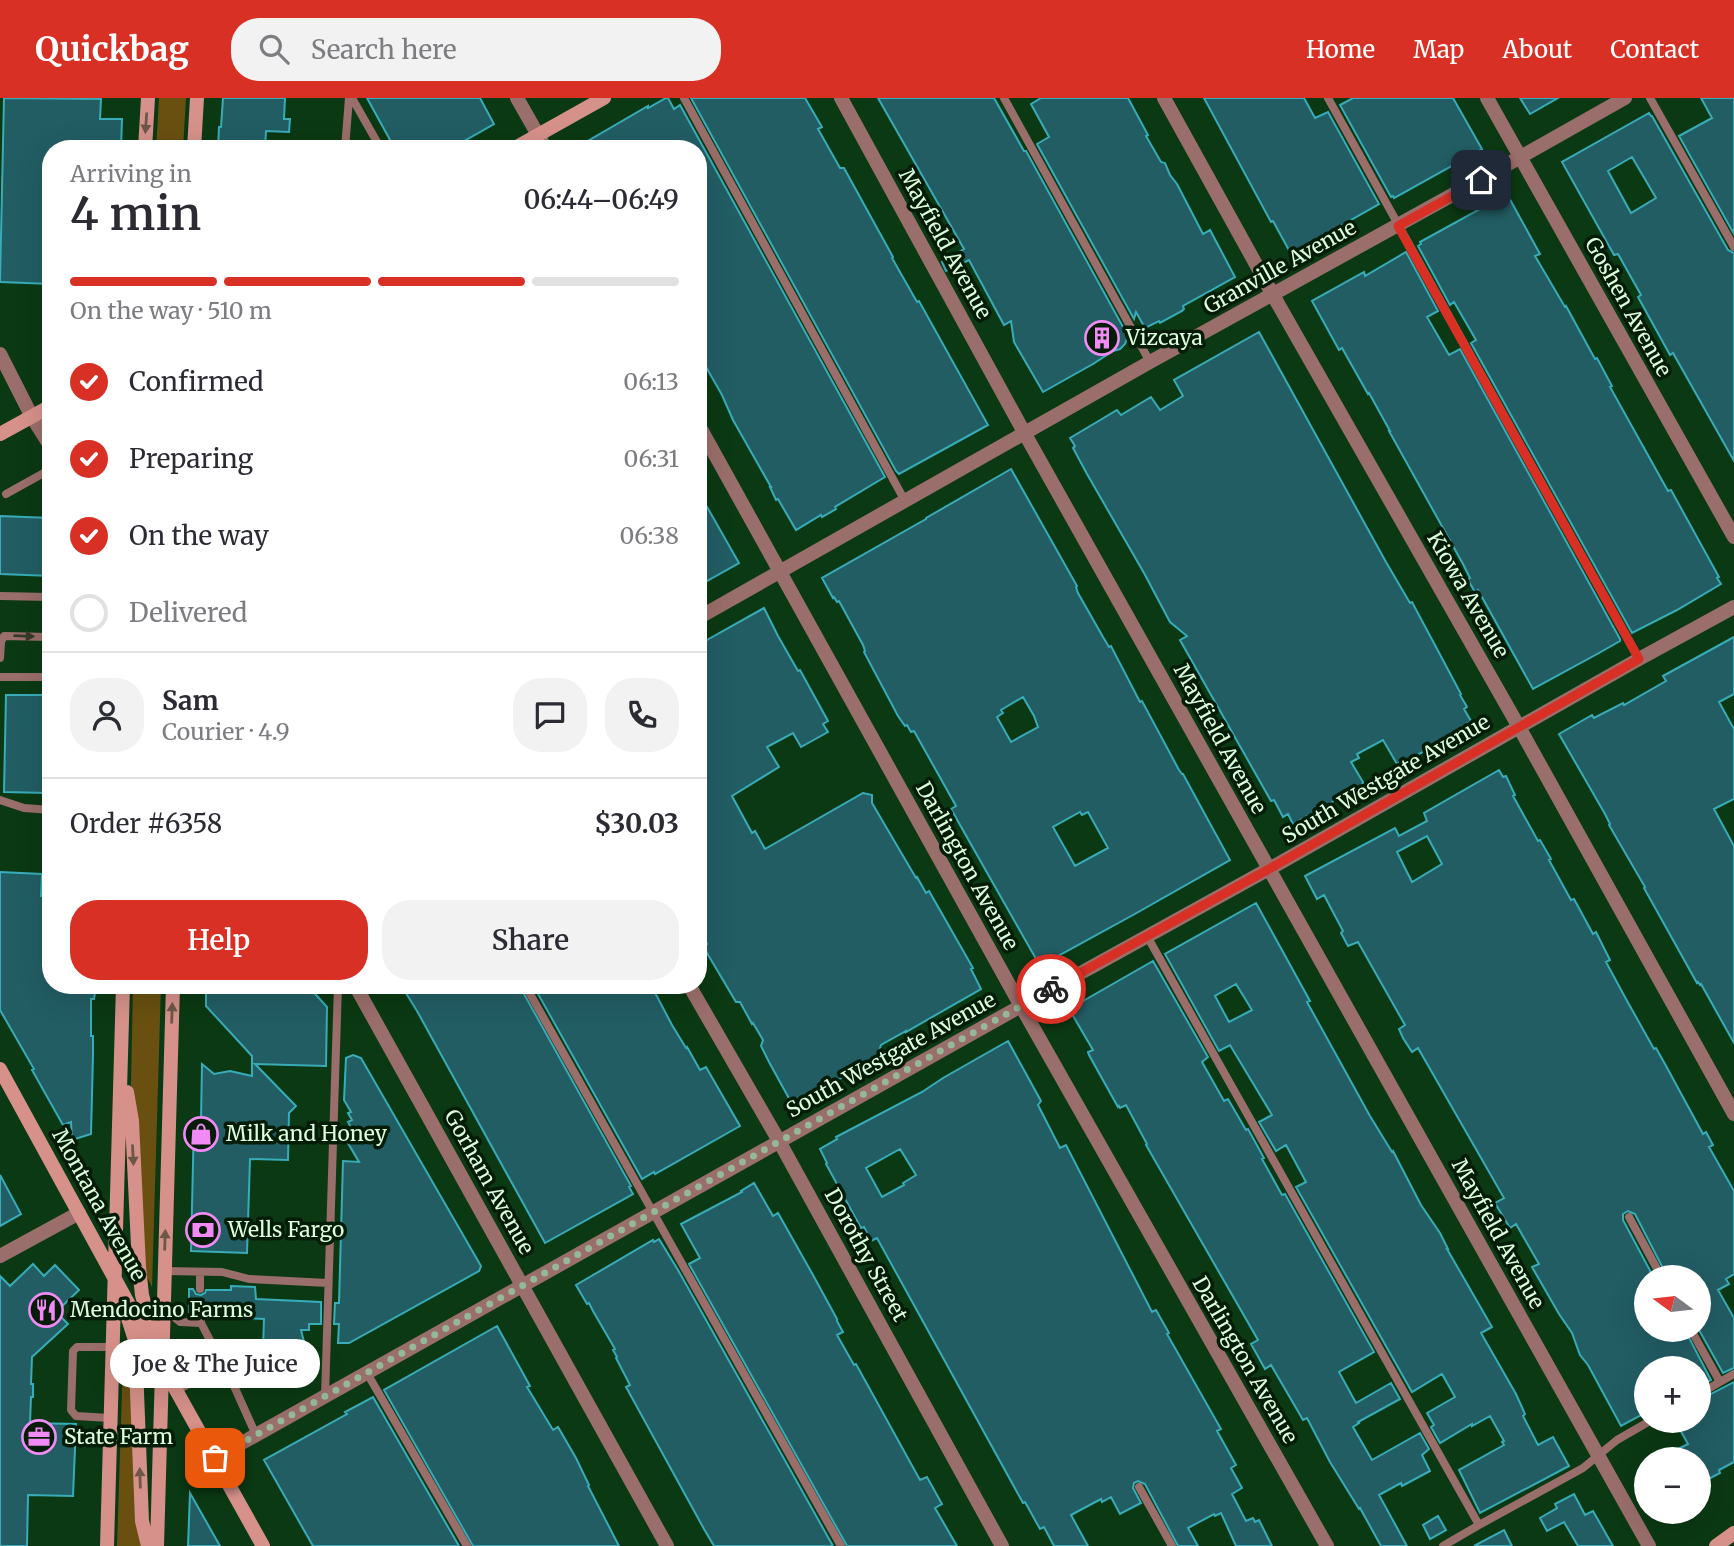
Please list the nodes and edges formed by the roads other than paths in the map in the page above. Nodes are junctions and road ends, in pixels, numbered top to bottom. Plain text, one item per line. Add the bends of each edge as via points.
1 (148, 98) edge
2 (197, 98) edge
3 (350, 98) edge
4 (517, 98) edge
5 (604, 98) edge
6 (684, 98) edge
7 (841, 98) edge
8 (1004, 98) edge
9 (1164, 98) edge
10 (1328, 98) edge
11 (1487, 98) edge
12 (1625, 98) edge
13 (1650, 98) edge
14 (538, 135) junction
15 (146, 140) edge
16 (195, 140) edge
17 (346, 140) edge
18 (376, 140) edge
19 (529, 140) edge
20 (541, 140) edge
21 (1520, 158) junction
22 (1398, 226) junction
23 (1734, 247) edge
24 (1273, 295) junction
25 (0, 354) edge
26 (1150, 362) junction
27 (42, 411) edge
28 (32, 416) junction
29 (42, 432) edge
30 (0, 434) edge
31 (1025, 434) junction
32 (707, 440) edge
33 (42, 474) edge
34 (6, 495) dead end
35 (905, 501) junction
36 (1734, 537) edge
37 (780, 572) junction
38 (0, 596) edge
39 (42, 597) edge
40 (1734, 607) edge
41 (707, 613) edge
42 (42, 636) edge
43 (1, 642) edge
44 (0, 658) edge
45 (1639, 659) junction
46 (0, 677) edge
47 (42, 677) edge
48 (1519, 727) junction
49 (0, 800) edge
50 (42, 809) edge
51 (1269, 869) junction
52 (1147, 936) junction
53 (123, 994) edge
54 (173, 994) edge
55 (338, 994) edge
56 (360, 994) edge
57 (530, 994) edge
58 (694, 994) edge
59 (1021, 1006) junction
60 (122, 1063) junction
61 (0, 1069) edge
62 (1734, 1114) edge
63 (779, 1141) junction
64 (79, 1213) junction
65 (654, 1213) junction
66 (1629, 1217) dead end
67 (0, 1256) edge
68 (1655, 1265) edge
69 (164, 1271) junction
70 (200, 1272) junction
71 (115, 1277) junction
72 (328, 1283) junction
73 (523, 1286) junction
74 (200, 1289) dead end
75 (163, 1309) junction
76 (201, 1312) dead end
77 (201, 1323) junction
78 (1698, 1342) edge
79 (113, 1347) junction
80 (162, 1365) junction
81 (222, 1365) junction
82 (367, 1373) junction
83 (1734, 1374) edge
84 (1720, 1382) junction
85 (1711, 1387) edge
86 (176, 1391) junction
87 (325, 1396) junction
88 (110, 1418) junction
89 (1634, 1430) edge
90 (256, 1435) junction
91 (1598, 1455) junction
92 (215, 1458) junction
93 (1139, 1487) dead end
94 (1479, 1525) junction
95 (1734, 1533) edge
96 (107, 1546) edge
97 (148, 1546) edge
98 (158, 1546) edge
99 (262, 1546) edge
100 (467, 1546) edge
101 (667, 1546) edge
102 (841, 1546) edge
103 (1002, 1546) edge
104 (1172, 1546) edge
105 (1327, 1546) edge
106 (1443, 1546) edge
107 (1649, 1546) edge
108 (1716, 1546) edge

1 -> 15 main road
2 - 16 main road
3 - 17 lane
3 - 18 lane
4 - 14 street
5 - 14 main road
6 - 35 lane
7 - 31 street, Mayfield Avenue
8 - 26 lane
9 - 24 street, Kiowa Avenue
10 - 22 lane
11 - 21 street, Goshen Avenue
12 - 21 street, Granville Avenue
13 - 23 lane
14 - 19 main road
14 - 20 street
21 - 22 street, Granville Avenue
21 - 36 street, Goshen Avenue
22 - 24 street, Granville Avenue
22 - 45 lane
24 - 26 street, Granville Avenue
24 - 48 street, Kiowa Avenue
25 - 28 street
26 - 31 street, Granville Avenue
27 - 28 main road
28 - 29 street
28 - 30 main road
31 - 35 street, Granville Avenue
31 - 51 street, Mayfield Avenue
32 - 37 street, Darlington Avenue
33 - 34 lane
35 - 37 street, Granville Avenue
37 - 41 street, Granville Avenue
37 - 59 street, Darlington Avenue
38 - 39 lane
40 - 45 street, South Westgate Avenue
43 -> 42 lane via 7,635
43 - 44 lane
45 - 48 street, South Westgate Avenue
46 - 47 lane
48 - 51 street, South Westgate Avenue
48 - 62 street, Kiowa Avenue
49 - 50 lane
51 - 52 street, South Westgate Avenue
51 - 91 street, Mayfield Avenue
52 - 59 street, South Westgate Avenue
52 - 94 lane
53 - 60 main road
69 -> 54 main road
55 - 72 lane
56 - 73 street, Gorham Avenue
57 - 65 lane
58 - 63 street, Dorothy Street
59 - 63 street, South Westgate Avenue
59 - 105 street, Darlington Avenue
60 - 71 main road
60 -> 80 main road via 132,1121 140,1281
61 - 64 main road, Montana Avenue
63 - 65 street, South Westgate Avenue
63 - 103 street, Dorothy Street
64 - 67 street
64 - 71 main road, Montana Avenue
65 - 73 street, South Westgate Avenue
65 - 102 lane
66 - 68 lane
69 - 70 lane
69 - 75 main road
70 - 72 lane
70 - 74 lane
71 - 79 main road
71 - 80 main road, Montana Avenue
97 -> 71 main road via 142,1521 135,1340
72 - 87 lane
73 - 82 street, South Westgate Avenue
73 - 101 street, Gorham Avenue
75 - 77 lane via 180,1322
75 - 80 main road
76 - 77 lane
77 - 81 lane
78 - 84 lane
79 - 88 main road
79 - 88 lane via 77,1346 73,1351 71,1410 76,1416
80 - 86 main road, Montana Avenue
80 - 98 main road
81 - 86 lane
81 - 90 lane
82 - 87 street, South Westgate Avenue
82 - 100 lane
83 - 84 lane
84 - 85 lane
86 - 92 main road, Montana Avenue
87 - 90 street, South Westgate Avenue
88 - 96 main road
89 - 91 lane
90 - 92 street, South Westgate Avenue
91 - 94 lane via 1583,1468
91 - 107 street, Mayfield Avenue
92 - 99 main road, Montana Avenue
93 - 104 lane
94 - 106 lane
95 - 108 main road

